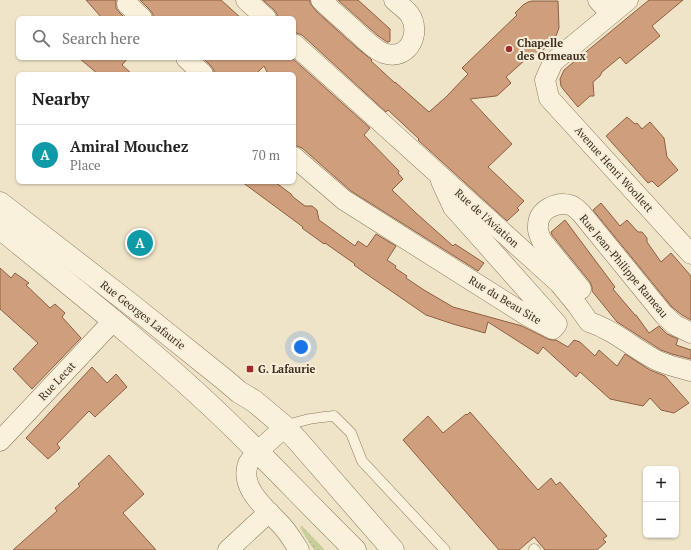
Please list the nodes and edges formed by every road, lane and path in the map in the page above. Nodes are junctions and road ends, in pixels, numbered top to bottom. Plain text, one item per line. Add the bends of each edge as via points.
1 (246, 0) edge
2 (321, 0) edge
3 (394, 0) edge
4 (628, 0) edge
5 (127, 4) dead end
6 (605, 7) edge
7 (140, 16) edge
8 (264, 16) edge
9 (296, 46) edge
10 (188, 60) edge
11 (201, 72) edge
12 (296, 159) edge
13 (438, 174) junction
14 (0, 203) edge
15 (0, 228) edge
16 (691, 254) edge
17 (114, 320) junction
18 (691, 333) edge
19 (618, 336) junction
20 (691, 371) edge
21 (285, 427) junction
22 (0, 441) edge
23 (258, 452) junction
24 (269, 512) junction
25 (228, 550) edge
26 (299, 550) edge
27 (354, 550) edge
28 (394, 550) edge
29 (445, 550) edge

1 - 8 street
2 - 3 street via 372,46 386,54 397,55 411,45 414,29 410,15
4 - 6 street
5 - 7 street
6 - 16 street, Avenue Henri Woollett via 552,62 545,80 549,98
9 - 13 street, Rue de l'Aviation
10 - 11 street
12 - 13 street, Rue du Beau Site via 344,200 526,315 553,329 557,324 453,207
13 - 19 street, Rue de l'Aviation via 559,283 589,322
14 - 21 street, Rue Georges Lafaurie
15 - 17 street, Rue Georges Lafaurie
17 - 22 street, Rue Lecat
17 - 23 street, Rue Georges Lafaurie via 213,408
18 - 19 street, Rue Jean-Philippe Rameau via 675,325 664,315 581,213 572,205 552,206 539,218 538,233 542,241
19 - 20 street, Rue de l'Aviation via 657,361
21 - 23 street
21 - 28 street, Rue Georges Lafaurie
21 - 29 lane via 309,418 334,416 351,433 362,461
23 - 24 street via 248,463 246,478 253,494
23 - 27 street, Rue Georges Lafaurie
24 - 25 street
24 - 26 street via 285,529

